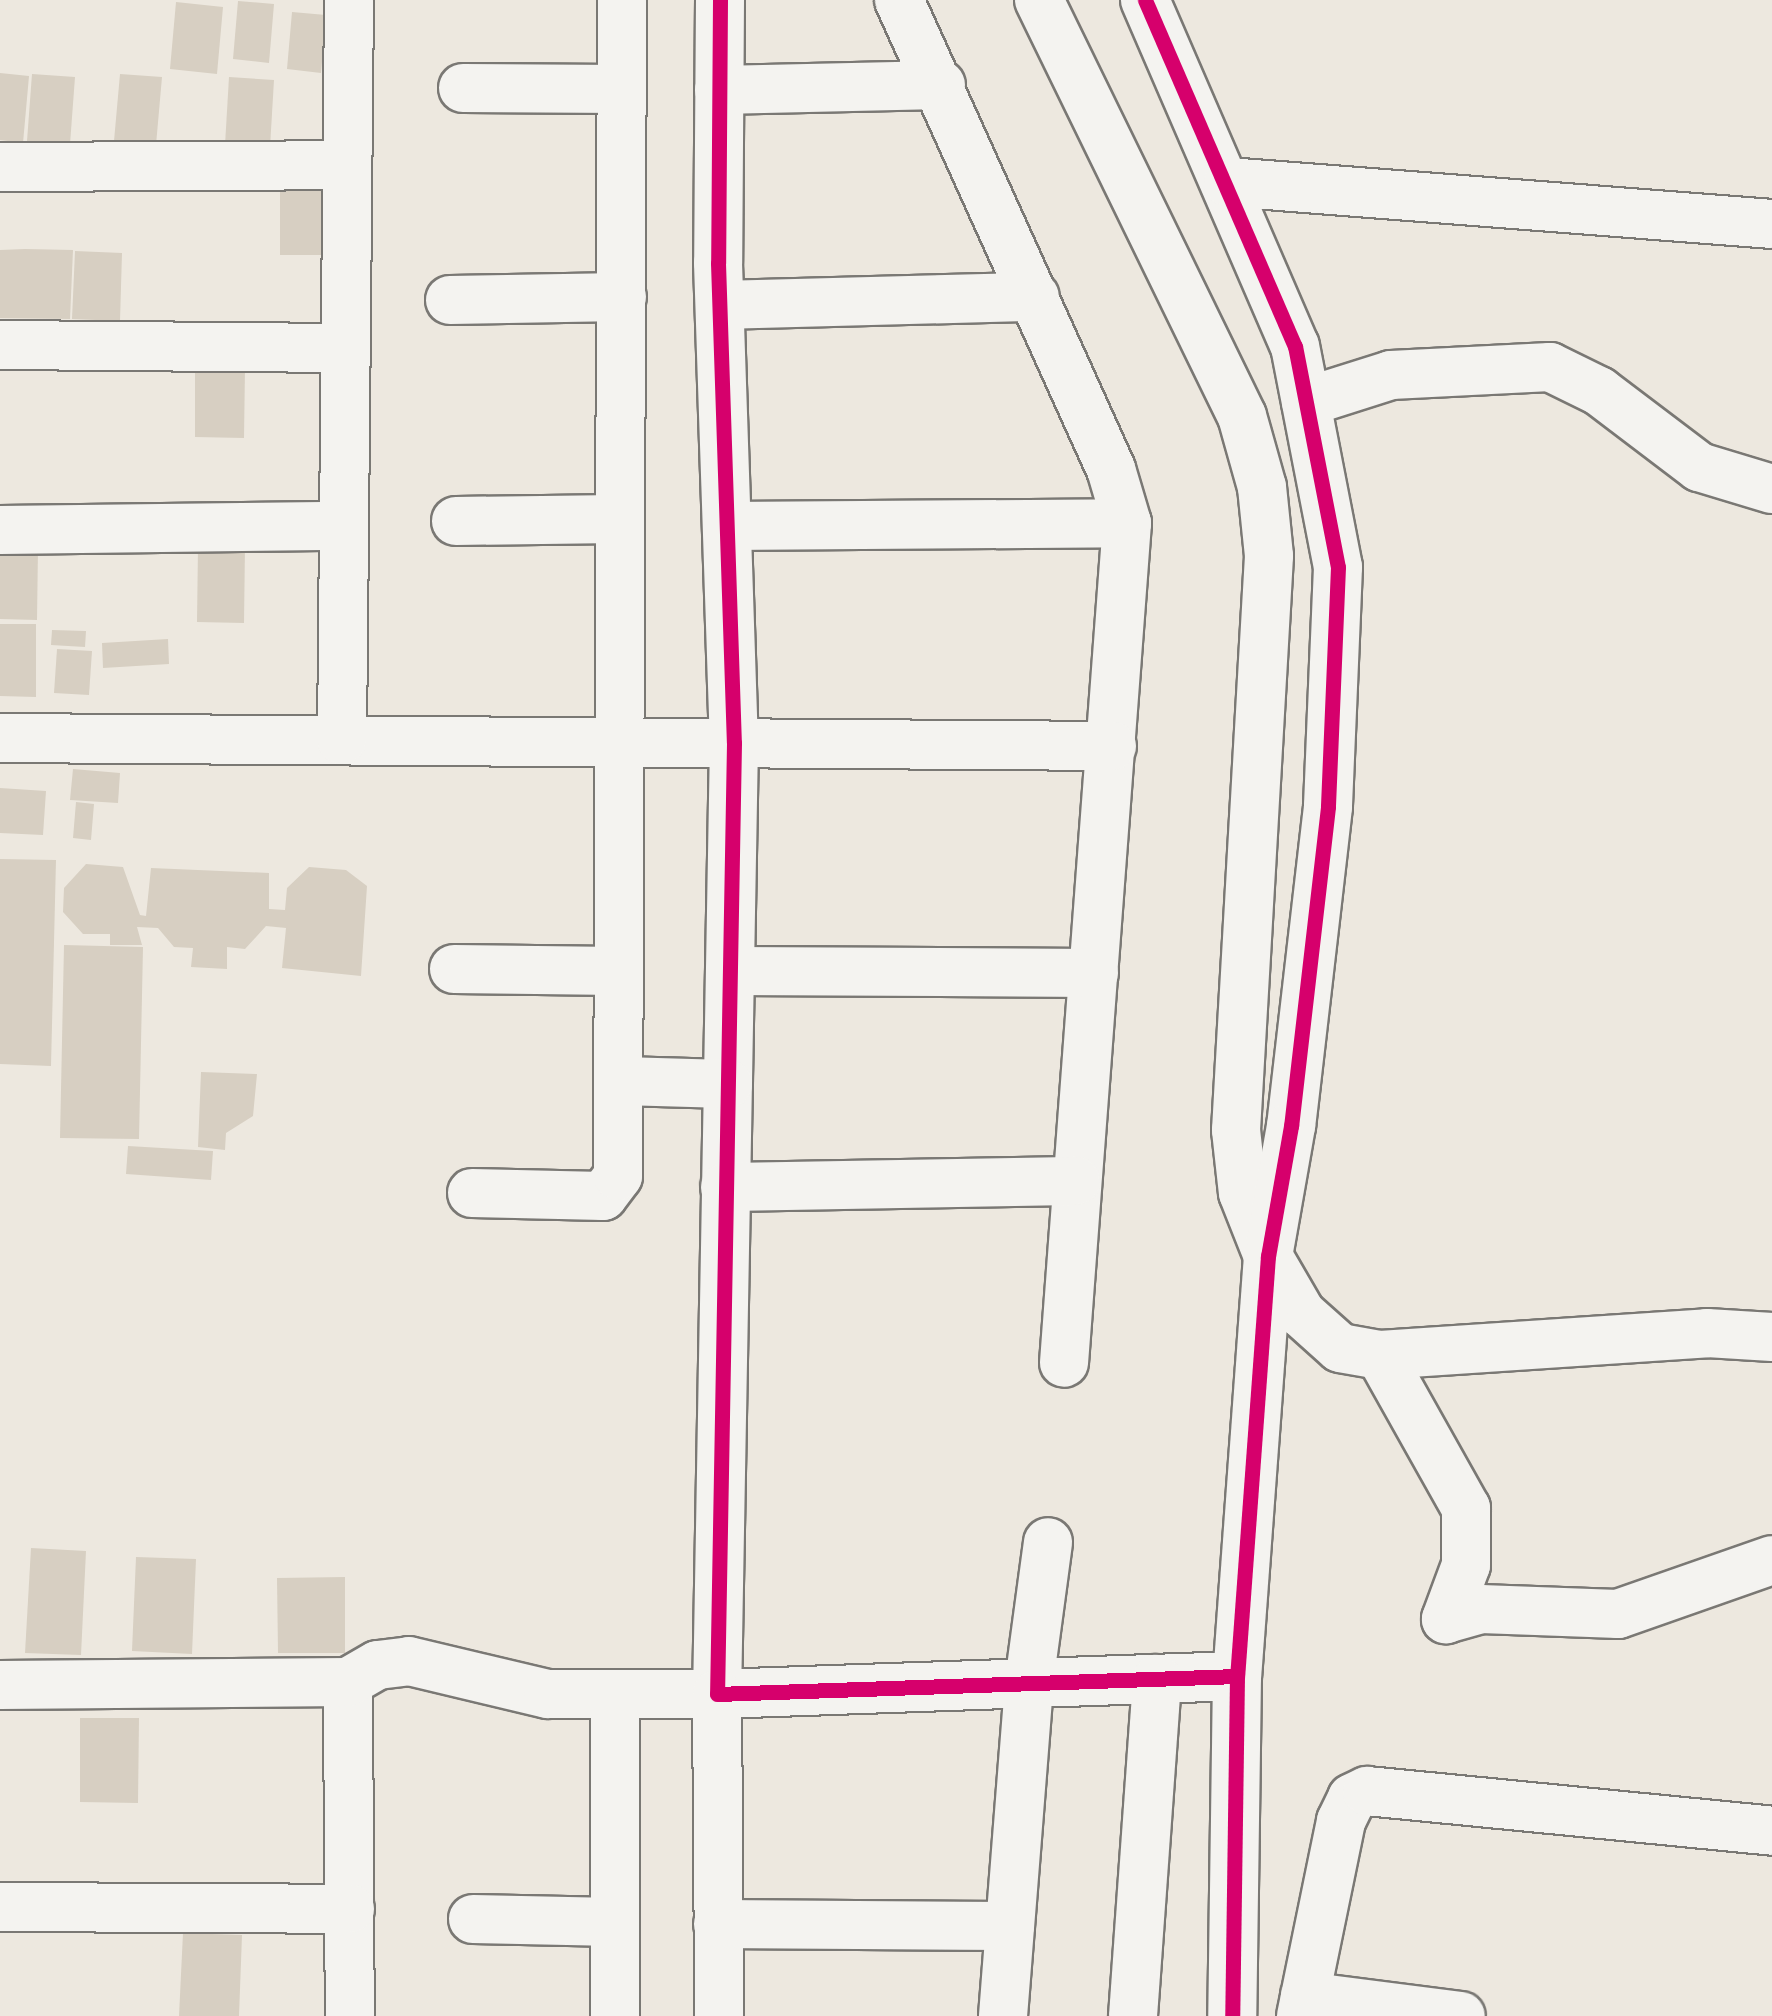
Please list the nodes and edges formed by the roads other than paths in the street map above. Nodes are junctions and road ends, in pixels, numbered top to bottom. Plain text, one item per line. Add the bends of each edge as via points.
1 (349, 0) edge
2 (622, 0) edge
3 (720, 0) edge
4 (899, 0) edge
5 (1039, 0) edge
6 (1145, 0) edge
7 (941, 85) junction
8 (463, 88) dead end
9 (621, 89) junction
10 (719, 90) junction
11 (346, 165) junction
12 (0, 167) edge
13 (1228, 182) junction
14 (1772, 224) edge
15 (1035, 297) junction
16 (622, 298) junction
17 (450, 300) dead end
18 (720, 306) junction
19 (0, 345) edge
20 (346, 348) junction
21 (1306, 402) junction
22 (1772, 489) edge
23 (618, 519) junction
24 (456, 521) dead end
25 (1128, 523) junction
26 (344, 526) junction
27 (727, 526) junction
28 (0, 530) edge
29 (0, 738) edge
30 (342, 740) junction
31 (619, 742) junction
32 (734, 743) junction
33 (1112, 746) junction
34 (454, 968) dead end
35 (731, 970) junction
36 (618, 971) junction
37 (1094, 973) junction
38 (620, 1081) junction
39 (728, 1084) junction
40 (1076, 1181) junction
41 (725, 1187) junction
42 (472, 1192) dead end
43 (1268, 1256) junction
44 (1772, 1337) edge
45 (1380, 1356) junction
46 (1064, 1364) dead end
47 (1048, 1542) dead end
48 (1772, 1560) edge
49 (1237, 1676) junction
50 (718, 1677) junction
51 (1157, 1679) junction
52 (348, 1682) junction
53 (1029, 1683) junction
54 (0, 1685) edge
55 (615, 1695) junction
56 (1772, 1831) edge
57 (0, 1907) edge
58 (350, 1909) junction
59 (473, 1919) dead end
60 (616, 1922) junction
61 (718, 1924) junction
62 (1010, 1926) junction
63 (1303, 2006) edge
64 (350, 2016) edge
65 (615, 2016) edge
66 (718, 2016) edge
67 (1003, 2016) edge
68 (1133, 2016) edge
69 (1232, 2016) edge
70 (1461, 2016) edge

1 - 11 street
2 - 9 street
3 - 10 street
4 - 7 street
5 - 43 street via 1242,416 1262,486 1269,556 1236,1130 1242,1192
6 - 13 street
7 - 10 street
7 - 15 street
8 - 9 street
9 - 16 street
10 - 18 street
11 - 12 street
11 - 20 street
13 - 14 street
13 - 21 street via 1295,346
15 - 18 street
15 - 25 street
16 - 17 street
16 - 23 street
18 - 27 street
19 - 20 street
20 - 26 street
21 - 22 street via 1392,375 1550,367 1599,390 1698,467
21 - 43 street via 1338,567 1328,807 1291,1126
23 - 24 street
23 - 31 street
25 - 27 street
25 - 33 street
26 - 28 street
26 - 30 street
27 - 32 street
29 - 30 street
30 - 31 street
31 - 32 street
31 - 36 street
32 - 33 street
32 - 35 street
33 - 37 street
34 - 36 street
35 - 37 street
35 - 39 street
36 - 38 street
37 - 40 street
38 - 39 street
38 - 42 street via 618,1176 602,1196
39 - 41 street
40 - 41 street
40 - 46 street
41 - 50 street
43 - 45 street via 1301,1313 1340,1348
43 - 49 street
44 - 45 street via 1707,1332
45 - 48 street via 1466,1508 1466,1565 1446,1619 1482,1609 1618,1614
47 - 53 street
49 - 51 street
49 - 69 street
50 - 53 street
50 - 55 street
50 - 61 street
51 - 53 street
51 - 68 street
52 - 54 street
52 - 55 street via 378,1665 409,1661 512,1688
52 - 58 street
53 - 62 street
55 - 60 street
56 - 63 street via 1366,1791 1352,1798 1341,1822
57 - 58 street
58 - 64 street
59 - 60 street
60 - 65 street
61 - 62 street
61 - 66 street
62 - 67 street
63 - 70 street

